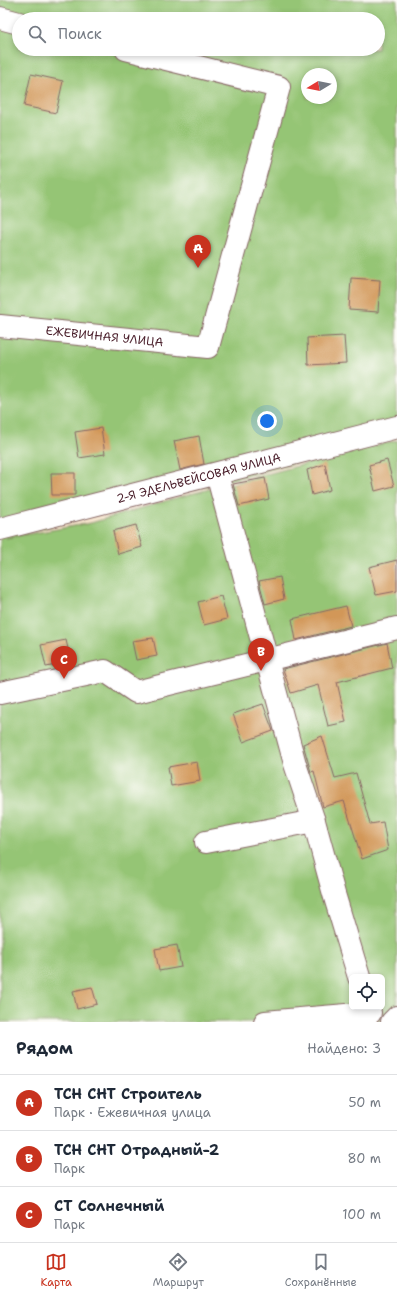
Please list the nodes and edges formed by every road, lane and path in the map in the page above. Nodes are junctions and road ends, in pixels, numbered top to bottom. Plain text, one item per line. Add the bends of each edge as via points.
1 (0, 18) edge
2 (12, 21) edge
3 (154, 56) edge
4 (0, 326) edge
5 (397, 427) edge
6 (217, 474) junction
7 (0, 529) edge
8 (397, 628) edge
9 (267, 660) junction
10 (0, 693) edge
11 (314, 820) junction
12 (206, 842) dead end
13 (358, 974) edge
14 (371, 1014) edge
15 (397, 1017) edge
16 (265, 1022) edge
17 (392, 1022) edge

1 - 2 street
3 - 4 street, ЕЖЕВИЧНАЯ УЛИЦА via 279,87 208,347
5 - 6 street, 2-Я ЭДЕЛЬВЕЙСОВАЯ УЛИЦА
6 - 7 street, 2-Я ЭДЕЛЬВЕЙСОВАЯ УЛИЦА
6 - 9 street
8 - 9 street
9 - 10 street via 136,692 105,671
9 - 11 street via 295,764
11 - 12 street
11 - 13 street
14 - 16 street
15 - 17 street

